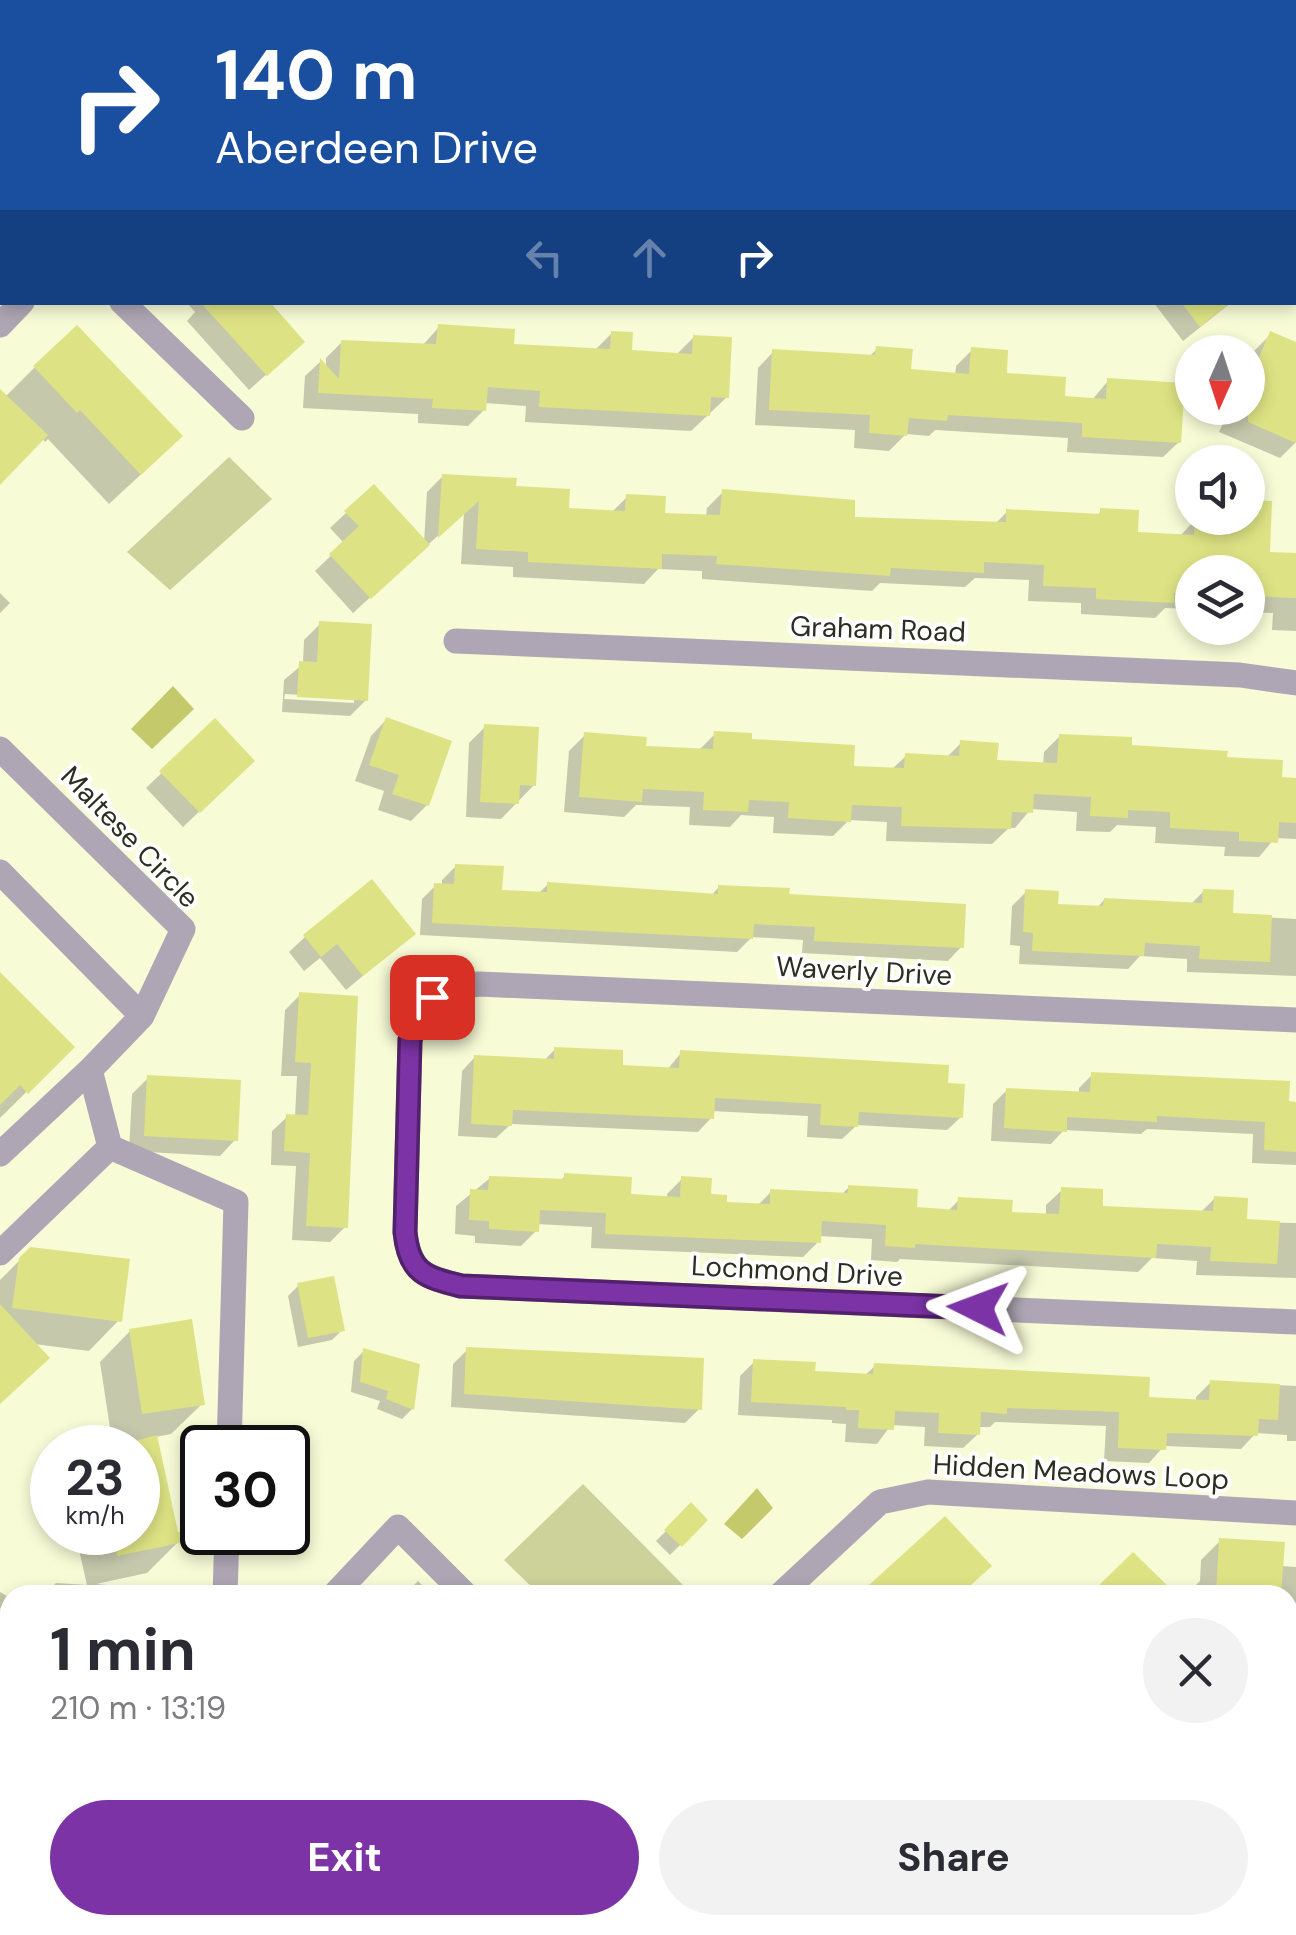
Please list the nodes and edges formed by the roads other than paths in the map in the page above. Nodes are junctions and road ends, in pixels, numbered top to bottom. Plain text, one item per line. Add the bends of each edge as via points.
1 (19, 305) edge
2 (125, 305) edge
3 (0, 325) edge
4 (242, 418) dead end
5 (456, 641) dead end
6 (1296, 683) edge
7 (0, 749) edge
8 (0, 872) edge
9 (142, 1016) junction
10 (1296, 1020) edge
11 (90, 1070) junction
12 (110, 1146) junction
13 (0, 1154) edge
14 (0, 1253) edge
15 (419, 1271) joint
16 (1296, 1322) edge
17 (230, 1425) edge
18 (1296, 1513) edge
19 (226, 1555) edge
20 (225, 1585) edge
21 (343, 1585) edge
22 (456, 1585) edge
23 (791, 1585) edge

1 - 3 street
2 - 4 street
5 - 6 street, Graham Road via 1220,674
7 - 9 street, Maltese Circle via 183,928
8 - 9 street
9 - 11 street, Maltese Circle
10 - 15 street, Waverly Drive via 479,984 452,988 418,1013 410,1040 405,1232 407,1253
11 - 12 street
11 - 13 street, Maltese Circle
12 - 14 street
12 - 17 street via 236,1202
15 - 16 street, Lochmond Drive via 461,1286
18 - 23 street, Hidden Meadows Loop via 928,1492 880,1502
19 - 20 street
21 - 22 street via 398,1527

